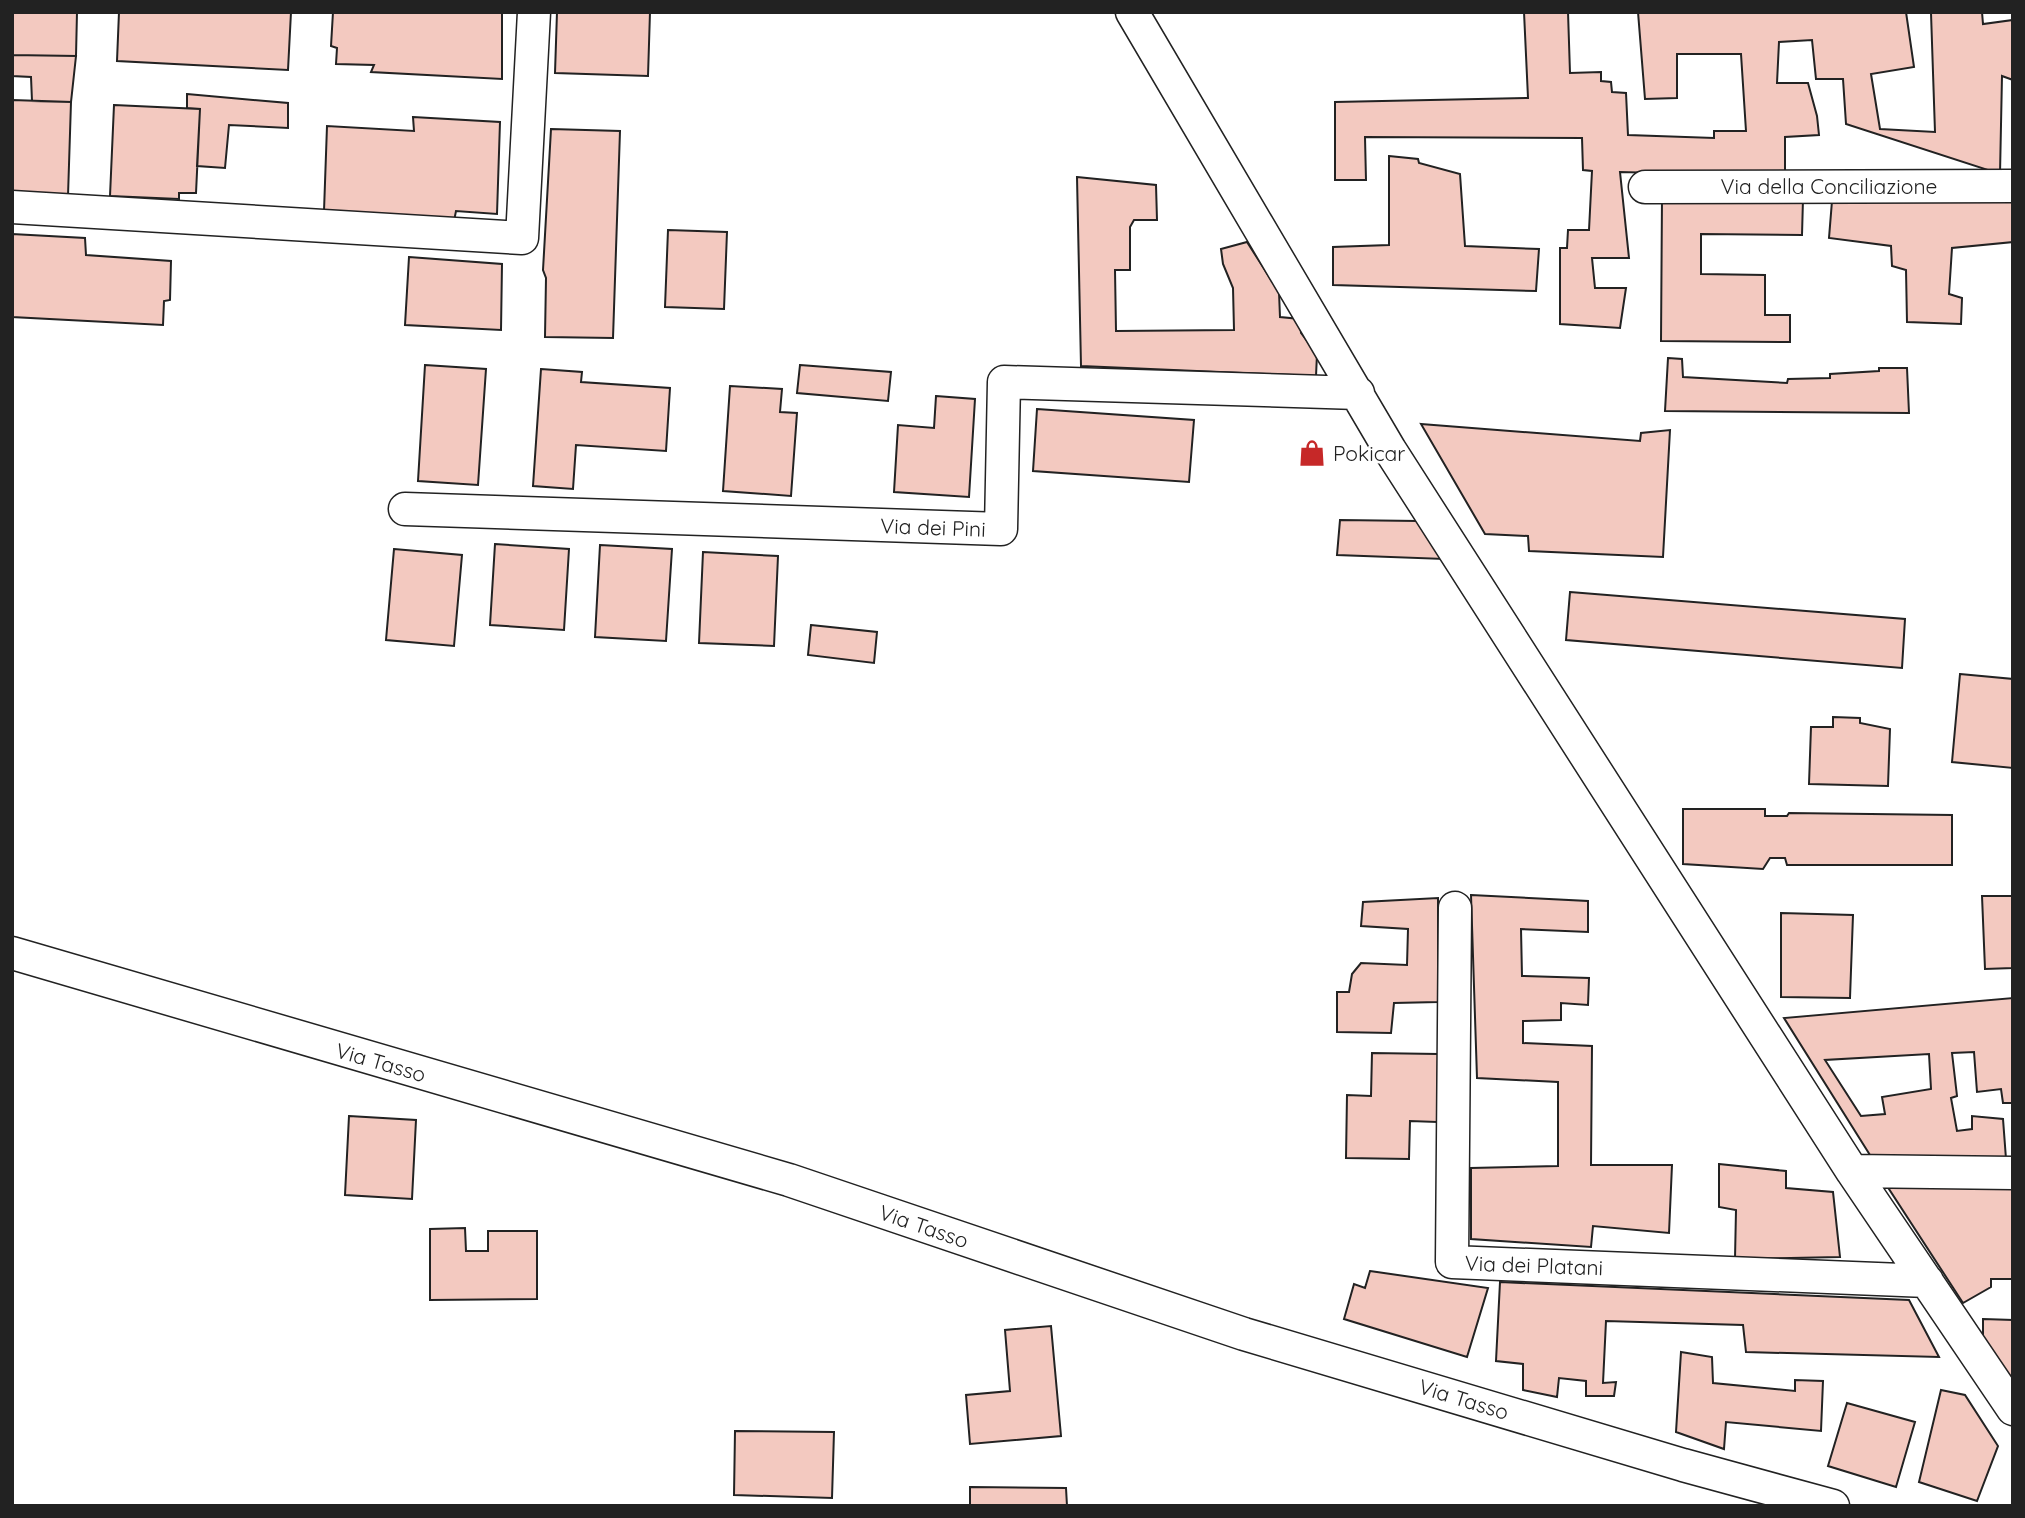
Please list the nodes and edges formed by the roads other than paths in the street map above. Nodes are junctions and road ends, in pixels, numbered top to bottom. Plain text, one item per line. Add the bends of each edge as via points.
1 (534, 12) edge
2 (1132, 12) edge
3 (2013, 186) edge
4 (1646, 187) dead end
5 (12, 206) edge
6 (1358, 393) junction
7 (405, 509) dead end
8 (1455, 908) dead end
9 (12, 953) edge
10 (1853, 1171) junction
11 (2013, 1173) edge
12 (1927, 1281) junction
13 (2013, 1409) edge
14 (1833, 1506) edge

1 - 5 street via 522,238
2 - 6 street
3 - 4 street, Via della Conciliazione
6 - 7 street, Via dei Pini via 1003,382 1001,529
6 - 10 street via 1390,450
8 - 12 street, Via dei Platani via 1452,1262
9 - 14 street, Via Tasso via 789,1180 1244,1334
10 - 11 street
10 - 12 street
12 - 13 street

